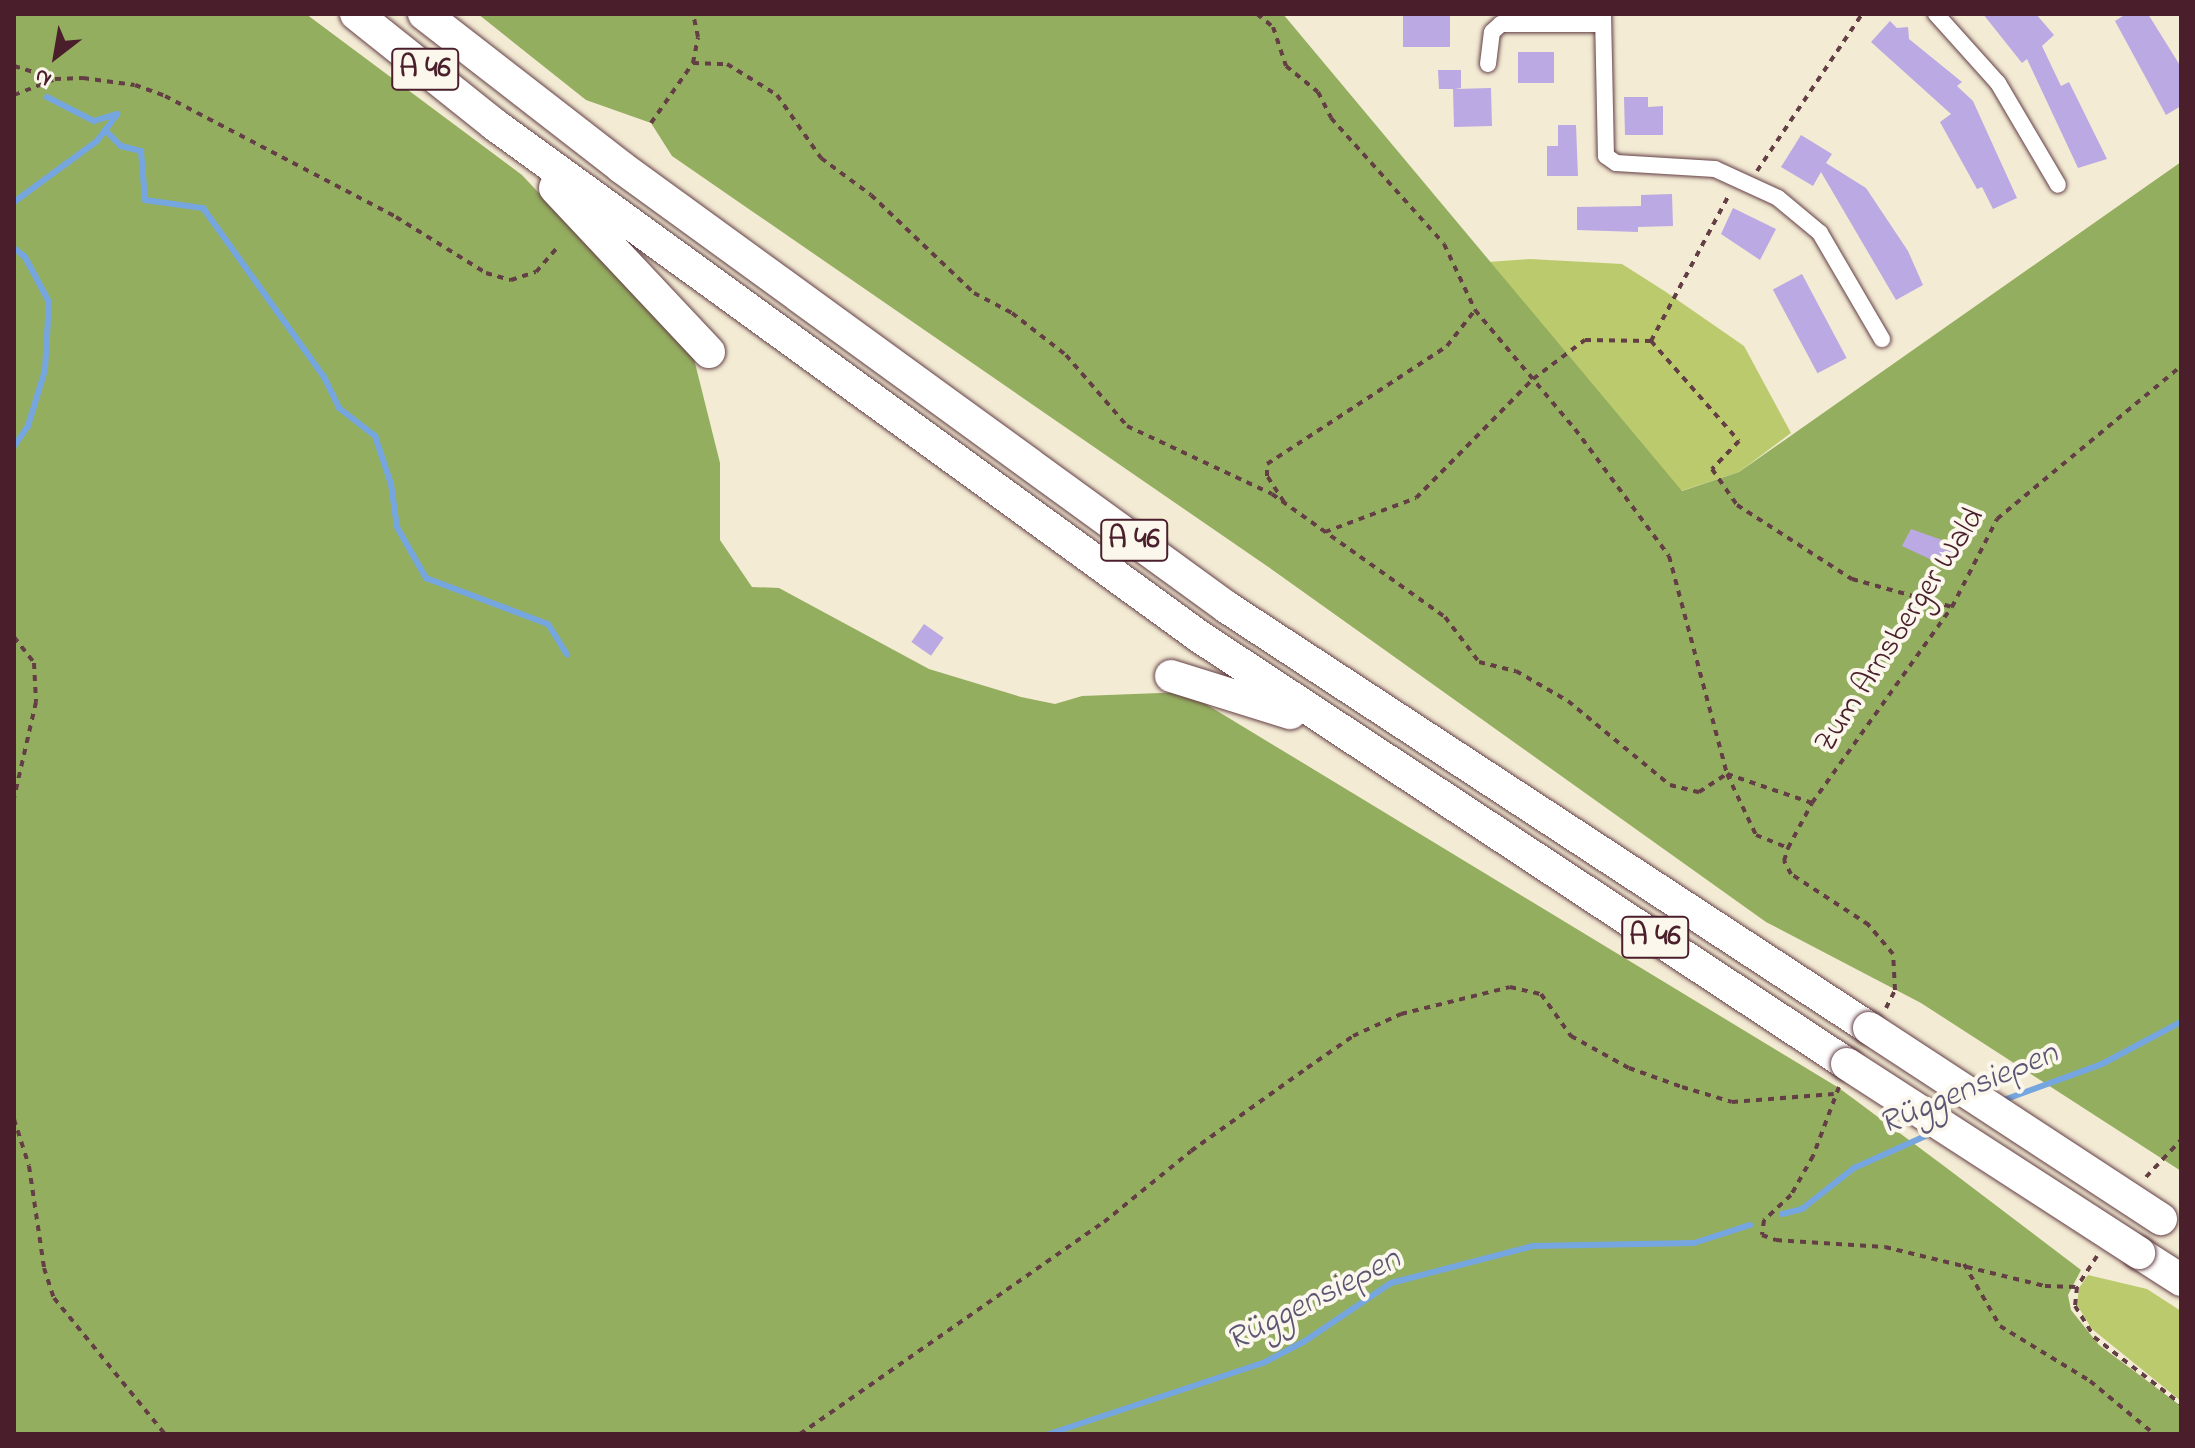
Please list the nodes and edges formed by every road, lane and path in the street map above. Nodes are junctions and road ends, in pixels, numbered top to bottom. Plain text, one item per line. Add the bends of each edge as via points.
1 (356, 14) edge
2 (424, 14) edge
3 (693, 14) edge
4 (1257, 14) edge
5 (1936, 14) edge
6 (1603, 19) edge
7 (693, 63) junction
8 (1488, 64) dead end
9 (14, 66) edge
10 (55, 79) junction
11 (14, 95) edge
12 (651, 123) dead end
13 (495, 125) junction
14 (2058, 185) dead end
15 (559, 246) dead end
16 (1475, 310) junction
17 (1882, 339) dead end
18 (709, 352) dead end
19 (2181, 366) edge
20 (1533, 379) junction
21 (1285, 504) junction
22 (1325, 532) junction
23 (1952, 607) junction
24 (14, 637) edge
25 (1171, 676) dead end
26 (1727, 774) junction
27 (14, 798) edge
28 (1812, 803) junction
29 (1462, 811) junction
30 (1788, 848) junction
31 (1895, 990) dead end
32 (14, 1119) edge
33 (2171, 1225) edge
34 (1964, 1264) junction
35 (2086, 1274) dead end
36 (2181, 1280) edge
37 (2077, 1287) junction
38 (2181, 1404) edge
39 (165, 1434) edge
40 (800, 1434) edge
41 (2154, 1434) edge

1 - 13 highway, A 46
2 - 33 highway, A 46, bridge via 621,167 1228,608
3 - 7 path via 698,37
4 - 16 path via 1273,27 1286,66 1318,92 1331,118 1444,244
5 - 14 street via 1998,83
6 - 8 street via 1501,24 1492,32
6 - 17 street via 1606,156 1616,163 1715,169 1778,198 1820,233
7 - 12 path
7 - 21 path via 727,64 777,95 821,158 871,195 974,293 1012,313 1066,355 1127,426 1172,443
9 - 10 path
10 - 11 path
10 - 15 path via 135,85 165,96 396,217 486,273 511,280 536,272
13 - 18 highway
13 - 29 highway, A 46 via 1200,637
16 - 20 path
16 - 21 path via 1447,346 1267,464 1267,476
19 - 23 path, Zum Arnsberger Wald via 1997,519
20 - 22 path via 1416,498
20 - 23 path via 1585,340 1651,341 1739,441 1712,469 1737,505 1852,579
20 - 26 path via 1669,556
21 - 22 path
22 - 26 path via 1445,617 1479,662 1516,671 1568,701 1670,785 1699,792
23 - 28 path, Zum Arnsberger Wald
24 - 27 path via 34,663 36,702
25 - 29 highway via 1278,705 1413,793
26 - 28 path
26 - 30 path via 1756,835
28 - 30 path, Zum Arnsberger Wald
29 - 36 highway, A 46, bridge
30 - 31 path via 1784,861 1791,874 1869,925 1893,954
32 - 39 path via 29,1166 44,1268 54,1298
34 - 37 path via 2045,1286
34 - 40 path via 1885,1247 1762,1235 1764,1220 1791,1195 1813,1156 1834,1094 1732,1102 1682,1087 1629,1068 1571,1036 1541,994 1510,987 1401,1014 1353,1036 1191,1151 1104,1222
34 - 41 path via 2000,1326 2090,1381
35 - 37 path
37 - 38 path via 2075,1306 2094,1337

